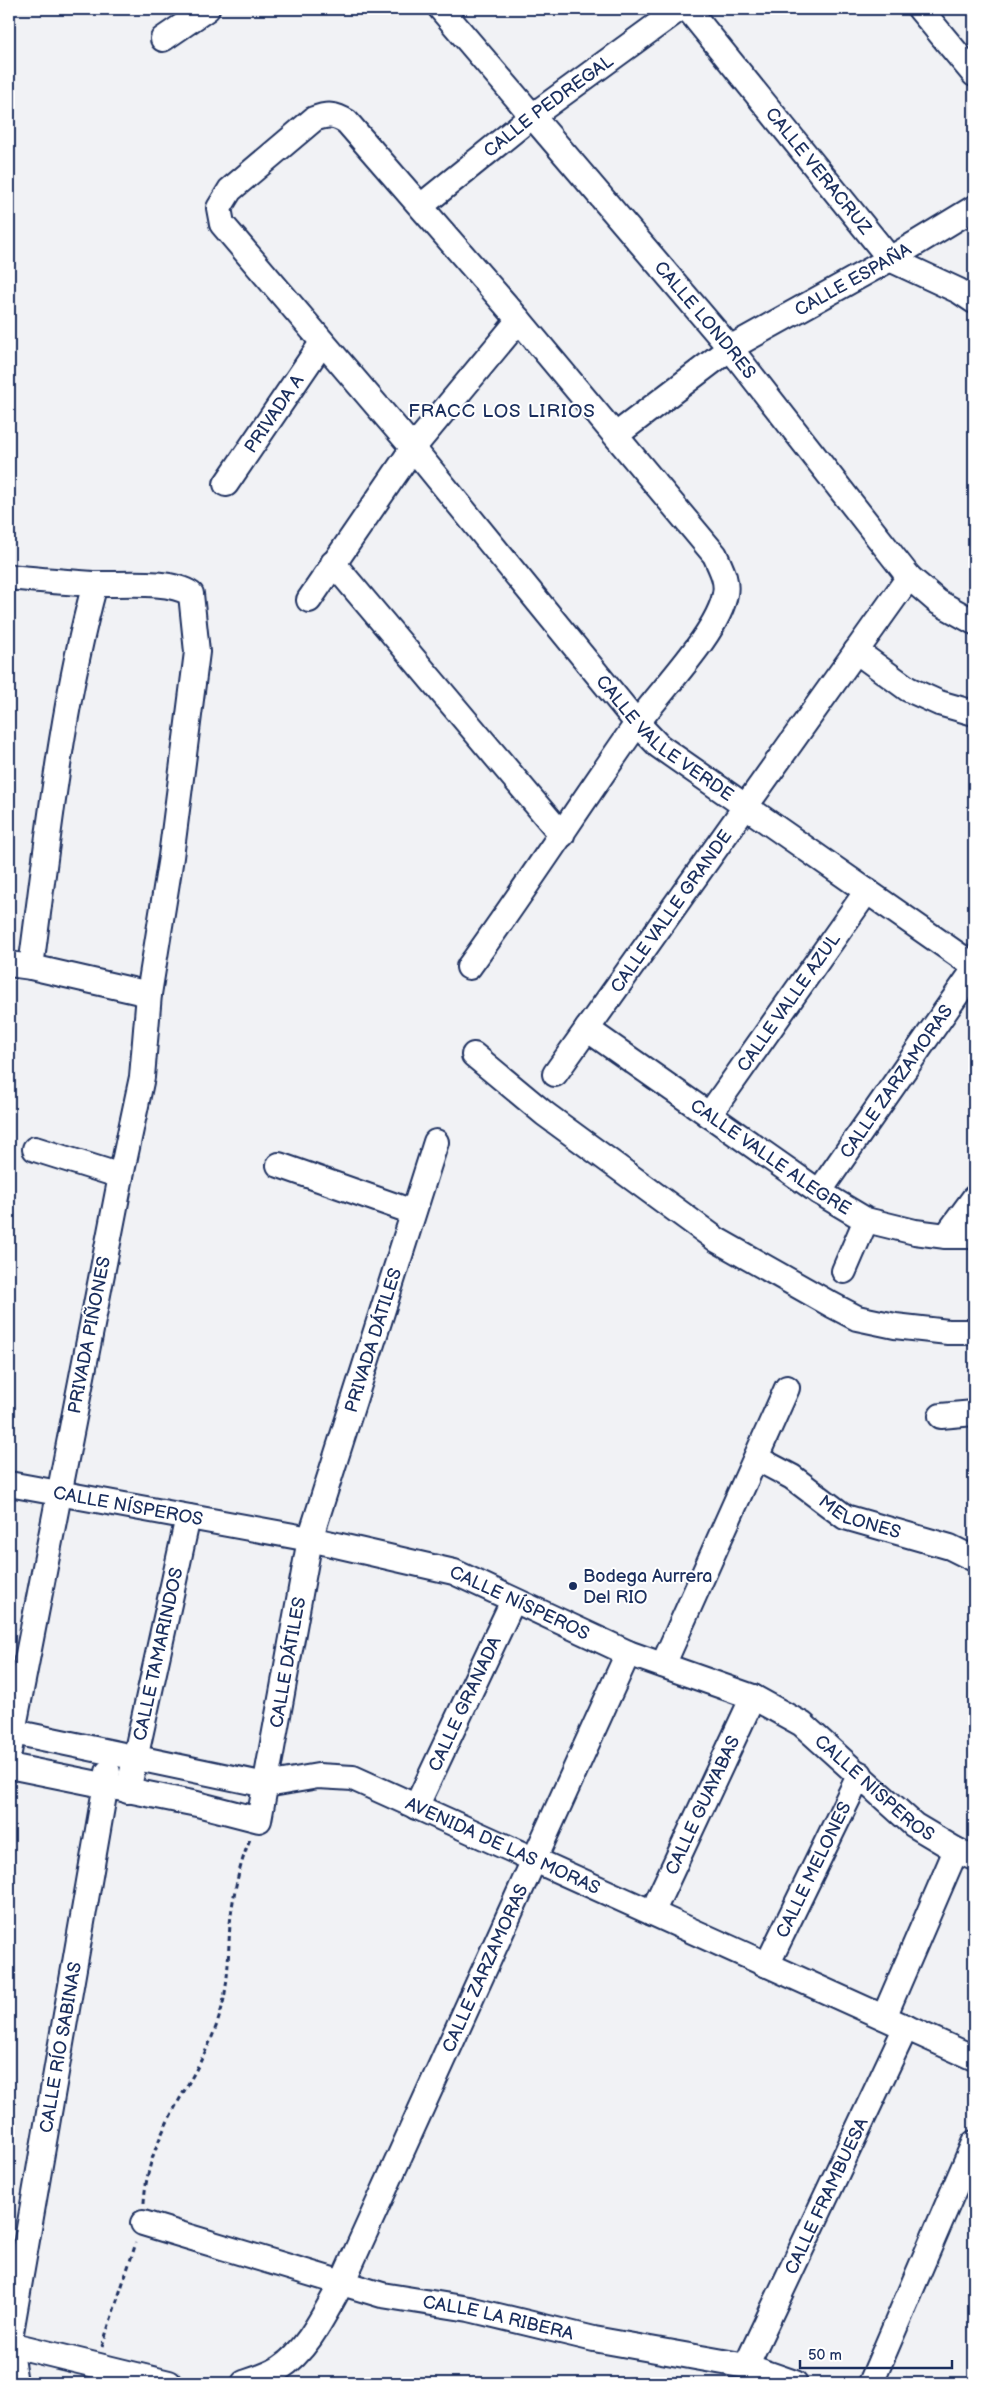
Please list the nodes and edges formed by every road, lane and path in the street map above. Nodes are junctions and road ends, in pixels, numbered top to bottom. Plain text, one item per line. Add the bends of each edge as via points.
1 (206, 9) edge
2 (441, 9) edge
3 (679, 9) edge
4 (688, 9) edge
5 (920, 9) edge
6 (163, 39) dead end
7 (974, 74) edge
8 (531, 117) junction
9 (421, 206) junction
10 (974, 208) edge
11 (890, 259) junction
12 (974, 301) edge
13 (519, 320) junction
14 (322, 343) junction
15 (730, 348) junction
16 (616, 435) junction
17 (413, 448) junction
18 (226, 484) dead end
19 (333, 563) junction
20 (909, 577) junction
21 (9, 578) edge
22 (94, 584) junction
23 (309, 600) dead end
24 (974, 622) edge
25 (856, 651) junction
26 (974, 713) edge
27 (637, 723) junction
28 (746, 805) junction
29 (562, 835) junction
30 (867, 891) junction
31 (20, 966) edge
32 (974, 966) edge
33 (469, 967) dead end
34 (974, 970) edge
35 (149, 994) junction
36 (587, 1029) junction
37 (474, 1055) dead end
38 (555, 1074) dead end
39 (709, 1115) junction
40 (436, 1142) dead end
41 (35, 1149) dead end
42 (279, 1165) dead end
43 (121, 1176) junction
44 (819, 1192) junction
45 (974, 1198) edge
46 (413, 1212) junction
47 (866, 1220) junction
48 (946, 1236) junction
49 (974, 1236) edge
50 (844, 1271) dead end
51 (974, 1332) edge
52 (787, 1388) dead end
53 (974, 1413) edge
54 (941, 1416) dead end
55 (756, 1458) junction
56 (9, 1484) edge
57 (58, 1494) junction
58 (188, 1517) junction
59 (310, 1539) junction
60 (974, 1559) edge
61 (513, 1601) junction
62 (628, 1653) junction
63 (663, 1665) junction
64 (753, 1697) junction
65 (10, 1738) edge
66 (124, 1754) junction
67 (9, 1766) edge
68 (860, 1774) junction
69 (266, 1785) junction
70 (105, 1786) junction
71 (128, 1791) junction
72 (416, 1807) junction
73 (259, 1820) junction
74 (965, 1854) edge
75 (533, 1860) junction
76 (652, 1913) junction
77 (767, 1965) junction
78 (884, 2017) junction
79 (906, 2027) junction
80 (974, 2058) edge
81 (974, 2143) edge
82 (143, 2223) junction
83 (342, 2283) junction
84 (9, 2344) edge
85 (96, 2366) junction
86 (746, 2366) junction
87 (15, 2383) edge
88 (164, 2383) edge
89 (244, 2383) edge
90 (794, 2383) edge
91 (872, 2383) edge

1 - 6 street
2 - 8 street, CALLE LONDRES
3 - 8 street, CALLE PEDREGAL
4 - 11 street, CALLE VERACRUZ
5 - 7 street
8 - 9 street, CALLE PEDREGAL
8 - 15 street, CALLE LONDRES
9 - 13 street, CALLE VALLE VERDE
9 - 14 street, CALLE VALLE VERDE via 347,122 334,115 314,119 230,190 220,204 222,224
10 - 11 street, CALLE ESPAÑA
11 - 12 street, CALLE VERACRUZ
11 - 15 street, CALLE ESPAÑA
13 - 16 street, CALLE VALLE VERDE
13 - 17 street
14 - 17 street, CALLE VALLE VERDE
14 - 18 street, PRIVADA A
15 - 16 street, CALLE ESPAÑA
15 - 20 street, CALLE LONDRES
16 - 27 street, CALLE VALLE VERDE via 714,555 726,582 725,595 714,621
17 - 19 street
17 - 27 street, CALLE VALLE VERDE
19 - 23 street
19 - 29 street
20 - 24 street, CALLE LONDRES via 938,602
20 - 25 street, CALLE VALLE GRANDE
21 - 22 street
22 - 31 street via 82,630 43,865
22 - 35 street, PRIVADA PIÑONES via 177,588 191,594 194,605 197,652
25 - 26 street via 908,689 939,703
25 - 28 street, CALLE VALLE GRANDE
27 - 28 street, CALLE VALLE VERDE via 659,746
27 - 29 street, CALLE VALLE VERDE
28 - 30 street, CALLE VALLE VERDE
28 - 36 street, CALLE VALLE GRANDE
29 - 33 street, CALLE VALLE VERDE
30 - 32 street, CALLE VALLE VERDE
30 - 39 street, CALLE VALLE AZUL
31 - 35 street
34 - 44 street, CALLE ZARZAMORAS
35 - 43 street, PRIVADA PIÑONES via 142,1077
36 - 38 street, CALLE VALLE GRANDE
36 - 39 street, CALLE VALLE ALEGRE
37 - 51 street via 545,1114 717,1240 832,1305 856,1318 895,1326
39 - 44 street, CALLE VALLE ALEGRE
40 - 46 street, PRIVADA DÁTILES
41 - 43 street
42 - 46 street
43 - 57 street, PRIVADA PIÑONES
44 - 47 street, CALLE VALLE ALEGRE
45 - 48 street
46 - 59 street, PRIVADA DÁTILES
47 - 48 street, CALLE VALLE ALEGRE
47 - 50 street
48 - 49 street, CALLE VALLE ALEGRE
52 - 55 street
53 - 54 street
55 - 60 street, MELONES via 792,1478 845,1517 950,1547
55 - 63 street
56 - 57 street, CALLE NÍSPEROS
57 - 58 street, CALLE NÍSPEROS
57 - 65 street, PRIVADA PIÑONES
58 - 59 street, CALLE NÍSPEROS
58 - 66 street, CALLE TAMARINDOS
59 - 61 street, CALLE NÍSPEROS via 454,1572
59 - 69 street, CALLE DÁTILES
61 - 62 street, CALLE NÍSPEROS
61 - 72 street, CALLE GRANADA
62 - 63 street, CALLE NÍSPEROS
62 - 75 street, CALLE ZARZAMORAS
63 - 64 street, CALLE NÍSPEROS
64 - 68 street, CALLE NÍSPEROS via 802,1724
64 - 76 street, CALLE GUAYABAS
65 - 66 street, AVENIDA DE LAS MORAS
66 - 69 street, AVENIDA DE LAS MORAS
66 - 70 street, CALLE RÍO SABINAS
66 - 71 street, CALLE TAMARINDOS
67 - 70 street
68 - 74 street, CALLE NÍSPEROS via 914,1825
68 - 77 street, CALLE MELONES
69 - 72 street, AVENIDA DE LAS MORAS via 339,1775 378,1787
69 - 73 street, CALLE DÁTILES
70 - 71 street
70 - 84 street, CALLE RÍO SABINAS
71 - 73 street
72 - 75 street, AVENIDA DE LAS MORAS
73 - 82 path via 239,1872 234,1896 222,2010 210,2042 157,2141 149,2167
74 - 78 street
75 - 76 street, AVENIDA DE LAS MORAS
75 - 83 street, CALLE ZARZAMORAS
76 - 77 street, AVENIDA DE LAS MORAS
77 - 78 street, AVENIDA DE LAS MORAS
78 - 79 street, AVENIDA DE LAS MORAS
79 - 80 street, AVENIDA DE LAS MORAS
79 - 86 street, CALLE FRAMBUESA
81 - 91 street
82 - 83 street, CALLE LA RIBERA
82 - 85 path
83 - 86 street, CALLE LA RIBERA via 382,2295 469,2309 594,2339
83 - 89 street via 314,2330 292,2357 272,2372
84 - 85 street
84 - 87 street, CALLE RÍO SABINAS
85 - 88 street
86 - 90 street, CALLE LA RIBERA

